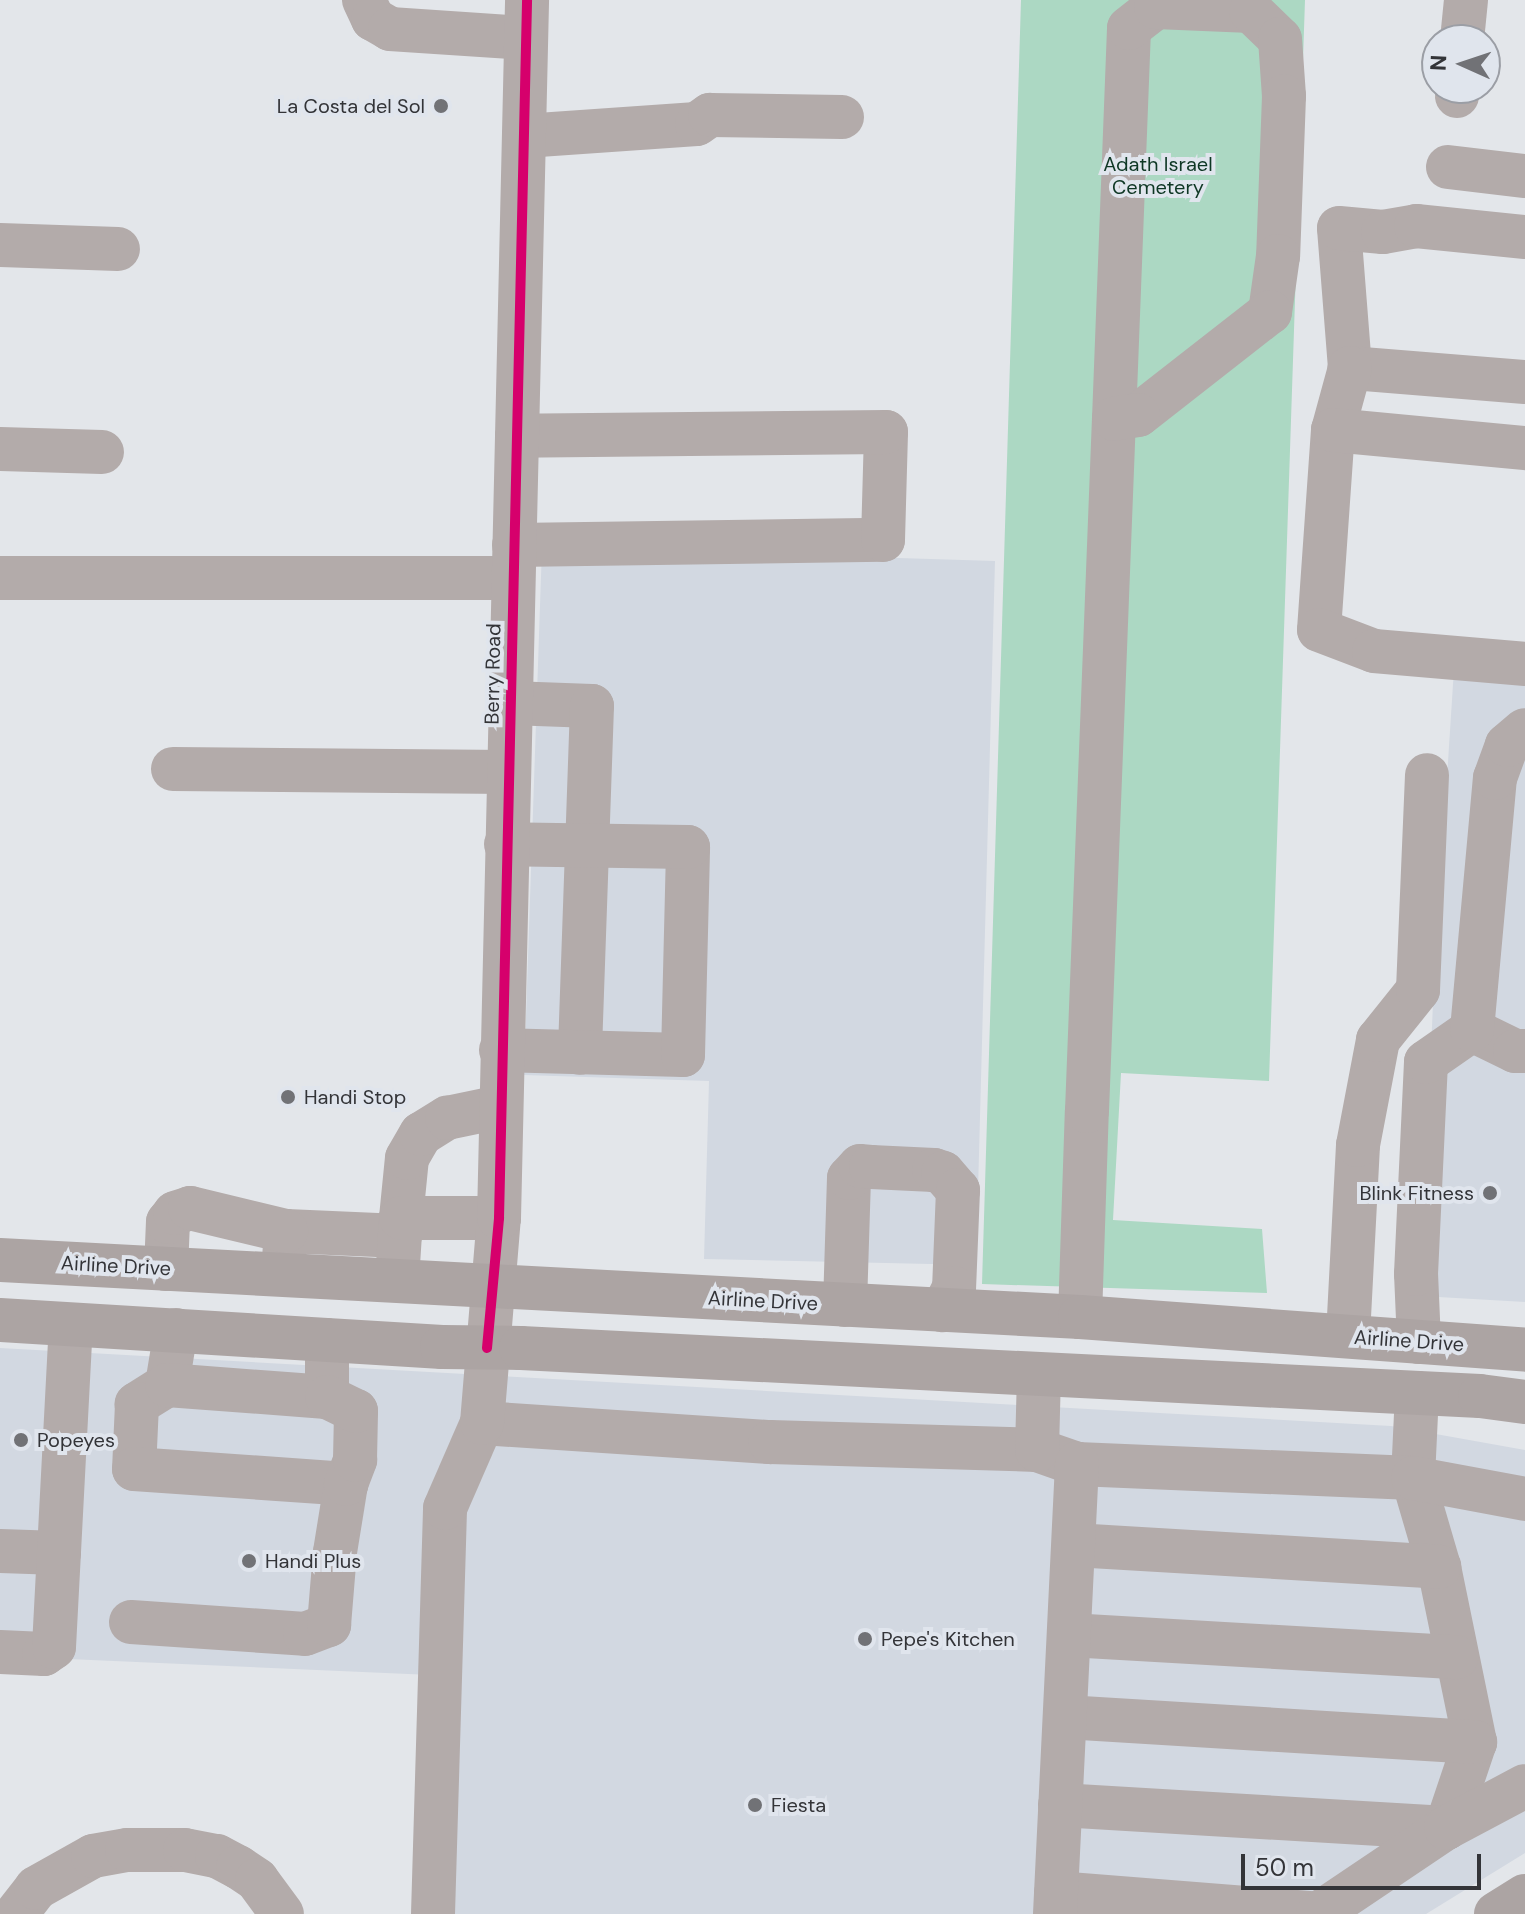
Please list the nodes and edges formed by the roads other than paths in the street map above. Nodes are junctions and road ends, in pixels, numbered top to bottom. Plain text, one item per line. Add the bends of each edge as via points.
1 (364, 0) edge
2 (1466, 0) edge
3 (526, 19) edge
4 (1464, 24) edge
5 (842, 117) dead end
6 (524, 136) junction
7 (1448, 167) dead end
8 (1525, 176) edge
9 (1525, 237) edge
10 (0, 245) edge
11 (118, 249) dead end
12 (1350, 368) junction
13 (1525, 382) edge
14 (1114, 419) junction
15 (1333, 430) junction
16 (517, 436) junction
17 (1525, 448) edge
18 (0, 449) edge
19 (102, 452) dead end
20 (513, 561) junction
21 (0, 578) edge
22 (1525, 664) edge
23 (510, 703) junction
24 (1525, 730) edge
25 (173, 769) dead end
26 (508, 772) junction
27 (1427, 775) dead end
28 (506, 844) junction
29 (587, 845) junction
30 (1472, 1030) junction
31 (501, 1050) junction
32 (1525, 1051) edge
33 (580, 1053) junction
34 (500, 1107) junction
35 (499, 1218) junction
36 (400, 1227) junction
37 (286, 1231) junction
38 (0, 1260) edge
39 (166, 1269) junction
40 (283, 1275) junction
41 (397, 1280) junction
42 (493, 1285) junction
43 (845, 1305) junction
44 (943, 1310) junction
45 (1080, 1317) junction
46 (0, 1320) edge
47 (71, 1325) junction
48 (176, 1330) junction
49 (1348, 1336) junction
50 (327, 1340) junction
51 (1419, 1342) junction
52 (487, 1348) junction
53 (1525, 1350) edge
54 (939, 1371) junction
55 (1039, 1375) junction
56 (167, 1385) junction
57 (1417, 1393) junction
58 (327, 1397) junction
59 (1525, 1402) edge
60 (482, 1423) junction
61 (1037, 1450) junction
62 (1077, 1464) junction
63 (1413, 1478) junction
64 (346, 1484) junction
65 (1525, 1499) edge
66 (1074, 1545) junction
67 (0, 1551) edge
68 (59, 1553) junction
69 (1439, 1567) junction
70 (131, 1622) dead end
71 (1069, 1635) junction
72 (0, 1652) edge
73 (1456, 1657) junction
74 (1065, 1717) junction
75 (1475, 1742) junction
76 (1525, 1786) edge
77 (1060, 1805) junction
78 (1446, 1828) junction
79 (1525, 1896) edge
80 (1056, 1904) edge
81 (1321, 1913) edge
82 (16, 1914) edge
83 (282, 1914) edge
84 (433, 1914) edge
85 (1496, 1914) edge

1 - 3 street via 373,19 390,29
2 - 4 street
3 - 6 street, Berry Road
5 - 6 street via 710,115 697,124
6 - 16 street, Berry Road
7 - 8 street
9 - 12 street via 1416,226 1383,232 1339,228
10 - 11 street
12 - 13 street
12 - 15 street
14 - 14 street via 1129,28 1156,7 1251,11 1280,39 1284,96 1278,256 1270,312 1138,415
14 - 45 street
15 - 17 street
15 - 22 street via 1319,630 1374,651
16 - 20 street, Berry Road
16 - 20 street via 886,432 883,540
18 - 19 street
20 - 21 street
20 - 23 street, Berry Road
23 - 26 street, Berry Road
23 - 29 street via 592,706
24 - 30 street via 1507,745 1495,778
25 - 26 street
26 - 28 street, Berry Road
27 - 49 street via 1418,990 1378,1040 1358,1145
28 - 29 street
28 - 31 street, Berry Road
29 - 33 street
29 - 33 street via 688,847 683,1055
30 - 32 street
30 - 51 street via 1426,1062 1416,1274
31 - 33 street
31 - 34 street, Berry Road
34 - 35 street, Berry Road
34 - 36 street via 447,1118 421,1134 407,1158
35 - 36 street
35 - 42 street, Berry Road
36 - 37 street
36 - 41 street
37 - 39 street via 190,1208 168,1222
37 - 40 street
38 - 39 main road, Airline Drive
39 - 40 main road, Airline Drive
40 - 41 main road, Airline Drive
41 - 42 main road, Airline Drive
42 - 43 main road, Airline Drive
42 - 52 street, Berry Road
43 - 44 main road, Airline Drive
43 - 44 street via 849,1178 860,1166 934,1170 953,1181 960,1203 954,1288
44 - 45 main road, Airline Drive
44 - 54 main road
45 - 49 main road, Airline Drive
46 - 47 main road
47 - 48 main road
47 - 68 street
48 - 50 main road
48 - 56 street
49 - 51 main road, Airline Drive
50 - 52 main road
50 - 58 street
51 - 53 main road, Airline Drive
51 - 57 main road
52 - 54 main road
52 - 60 street, Berry Road
54 - 55 main road
55 - 57 main road
55 - 61 street
56 - 58 street
56 - 64 street via 137,1404 134,1469
57 - 59 main road
57 - 63 street
58 - 64 street via 356,1411 355,1460
60 - 61 street via 770,1442
60 - 84 street, Berry Road via 445,1508
61 - 62 street
62 - 63 street
62 - 66 street
63 - 65 street
63 - 69 street
64 - 70 street via 329,1625 305,1634
66 - 69 street
66 - 71 street
67 - 68 street
68 - 72 street via 54,1647 44,1654
69 - 73 street
71 - 73 street
71 - 74 street
73 - 75 street
74 - 75 street
74 - 77 street
75 - 78 street
76 - 78 street
77 - 78 street
77 - 80 street
78 - 81 street
79 - 85 main road
80 - 81 street
82 - 83 street via 36,1888 93,1856 185,1850 217,1856 238,1867 257,1880

